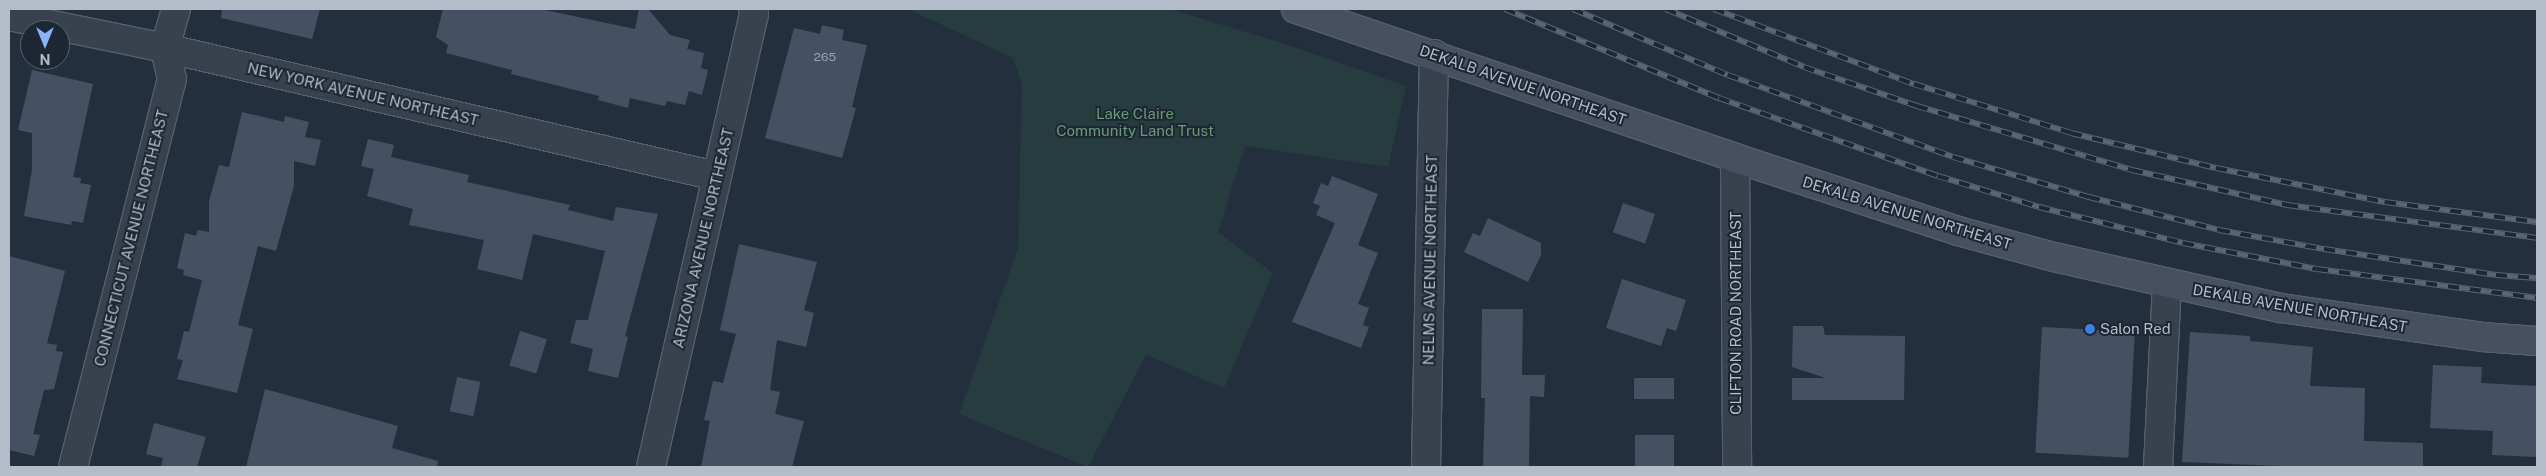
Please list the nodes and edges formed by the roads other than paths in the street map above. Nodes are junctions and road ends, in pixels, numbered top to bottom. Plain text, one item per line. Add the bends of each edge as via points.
1 (176, 9) edge
2 (753, 9) edge
3 (1296, 9) edge
4 (9, 16) edge
5 (165, 48) junction
6 (1434, 54) junction
7 (1735, 158) junction
8 (716, 176) junction
9 (2167, 285) junction
10 (2537, 342) edge
11 (73, 467) edge
12 (651, 467) edge
13 (1426, 467) edge
14 (1737, 467) edge
15 (2158, 467) edge

1 - 5 street, CONNECTICUT AVENUE NORTHEAST
2 - 8 street, ARIZONA AVENUE NORTHEAST
3 - 6 main road, DEKALB AVENUE NORTHEAST
4 - 5 street, NEW YORK AVENUE NORTHEAST
5 - 8 street, NEW YORK AVENUE NORTHEAST
5 - 11 street, CONNECTICUT AVENUE NORTHEAST via 172,79
6 - 7 main road, DEKALB AVENUE NORTHEAST
6 - 13 street, NELMS AVENUE NORTHEAST
7 - 9 main road, DEKALB AVENUE NORTHEAST via 1958,231
7 - 14 street, CLIFTON ROAD NORTHEAST
8 - 12 street, ARIZONA AVENUE NORTHEAST
9 - 10 main road, DEKALB AVENUE NORTHEAST via 2375,322
9 - 15 street

